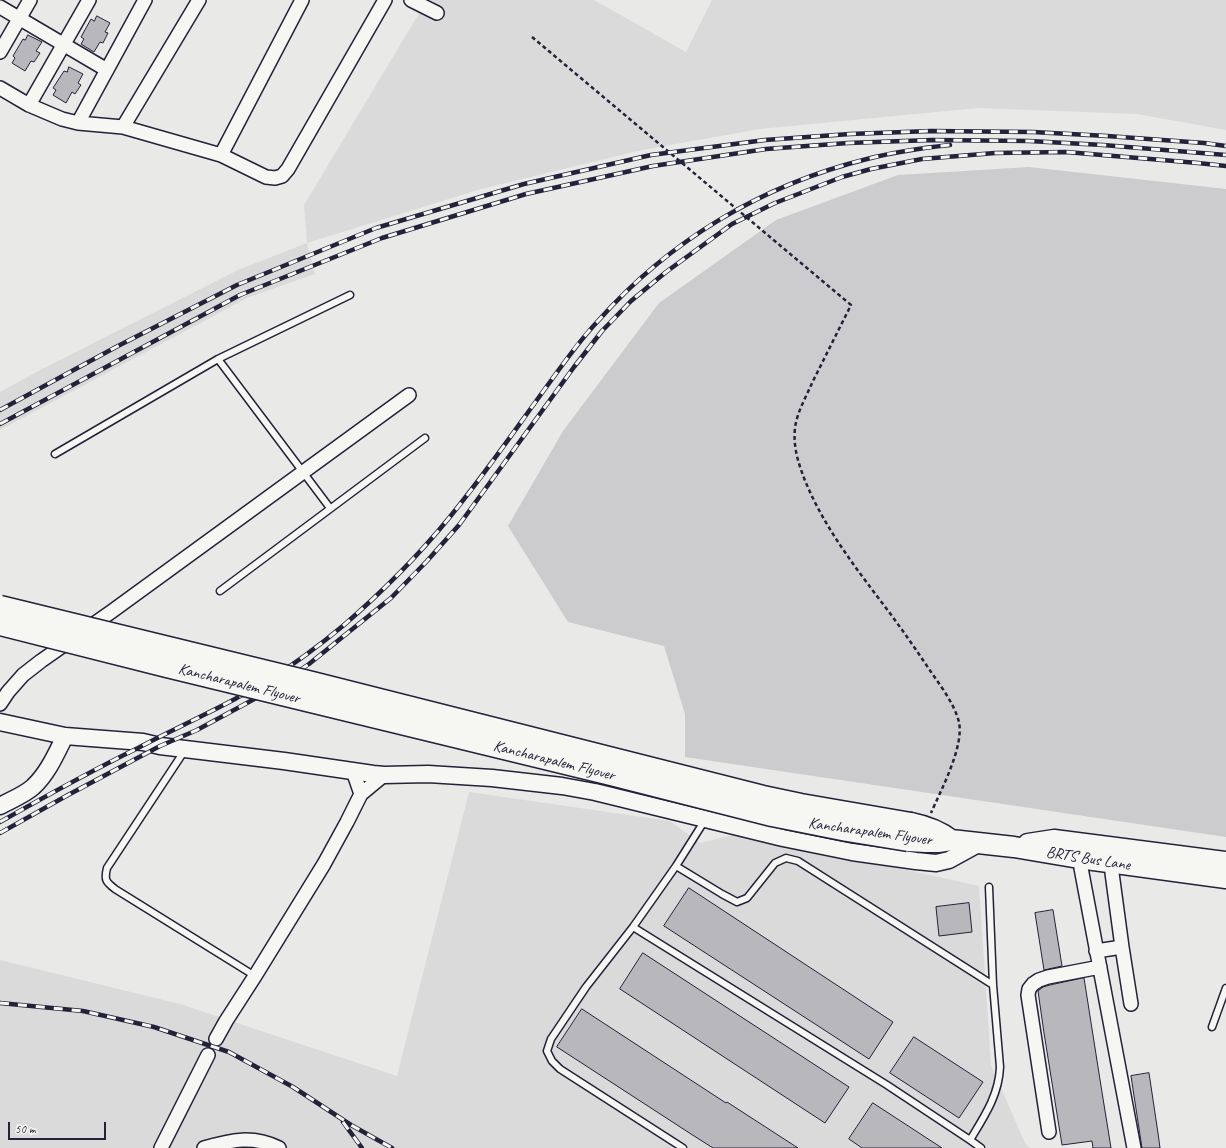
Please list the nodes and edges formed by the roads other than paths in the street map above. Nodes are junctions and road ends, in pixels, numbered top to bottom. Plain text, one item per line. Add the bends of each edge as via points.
1 (30, 0) edge
2 (89, 0) edge
3 (145, 0) edge
4 (199, 0) edge
5 (302, 0) edge
6 (385, 0) edge
7 (411, 0) edge
8 (0, 8) edge
9 (437, 13) dead end
10 (19, 19) junction
11 (64, 45) junction
12 (0, 52) edge
13 (107, 70) junction
14 (0, 88) edge
15 (29, 105) junction
16 (78, 123) junction
17 (123, 127) junction
18 (221, 155) junction
19 (350, 295) dead end
20 (218, 359) junction
21 (409, 394) dead end
22 (425, 438) dead end
23 (55, 454) dead end
24 (303, 472) junction
25 (330, 508) junction
26 (220, 590) dead end
27 (0, 606) edge
28 (0, 625) edge
29 (0, 704) edge
30 (0, 722) edge
31 (65, 736) junction
32 (185, 749) junction
33 (353, 771) junction
34 (384, 775) junction
35 (361, 794) junction
36 (0, 806) edge
37 (706, 819) junction
38 (915, 830) junction
39 (951, 840) joint
40 (980, 843) junction
41 (1014, 847) junction
42 (1226, 862) edge
43 (676, 866) junction
44 (1081, 868) junction
45 (1112, 873) junction
46 (1226, 878) edge
47 (990, 887) dead end
48 (1226, 890) edge
49 (633, 927) junction
50 (1122, 948) junction
51 (1096, 951) junction
52 (1100, 967) junction
53 (255, 976) junction
54 (993, 986) junction
55 (1226, 988) edge
56 (1132, 1004) dead end
57 (1212, 1027) dead end
58 (216, 1039) dead end
59 (208, 1055) dead end
60 (1049, 1132) dead end
61 (970, 1140) junction
62 (161, 1148) edge
63 (204, 1148) edge
64 (279, 1148) edge
65 (683, 1148) edge
66 (981, 1148) edge
67 (1134, 1148) edge

1 - 10 street
2 - 11 street
3 - 13 street
4 - 17 street
5 - 18 street
6 - 18 street via 282,176 266,177
7 - 9 street
8 - 10 street
10 - 11 street
10 - 12 street
11 - 13 street
11 - 15 street
13 - 16 street
14 - 15 street
15 - 16 street
16 - 17 street
17 - 18 street
19 - 20 lane
20 - 23 lane
20 - 24 lane
21 - 24 street
22 - 25 lane
24 - 25 lane
24 - 29 street via 118,608 41,661 23,675
25 - 26 lane
27 - 38 main road, Kancharapalem Flyover, bridge via 516,732 763,796
28 - 38 main road, Kancharapalem Flyover, bridge via 779,818 848,831
30 - 31 street
31 - 32 street via 143,742
31 - 36 street via 43,777 32,788
32 - 33 street
32 - 53 lane via 107,868 105,877 114,889
33 - 34 street
33 - 35 street
34 - 35 street
34 - 37 street via 428,774 562,786
35 - 53 street via 324,864
37 - 40 street via 852,852 916,861 949,860
37 - 43 lane
38 - 39 main road, Kancharapalem Flyover via 926,842
39 - 40 main road, BRTS Bus Lane
40 - 41 main road, BRTS Bus Lane
41 - 42 main road via 1054,840
41 - 44 main road via 1050,864
41 - 46 main road, BRTS Bus Lane
43 - 49 lane
43 - 54 lane via 737,902 748,898 775,863 786,858 798,861
44 - 45 main road
44 - 51 street
45 - 48 main road
45 - 50 street
47 - 54 lane
49 - 61 lane
49 - 65 lane via 586,987 551,1039 547,1051 560,1069
50 - 51 street
50 - 56 street
51 - 52 street
52 - 60 street via 1048,977 1039,980 1029,989
52 - 67 street
53 - 58 street
54 - 61 lane via 1000,1079 988,1110
55 - 57 lane
59 - 62 street
61 - 66 lane
63 - 64 street via 227,1141 249,1139 270,1143

